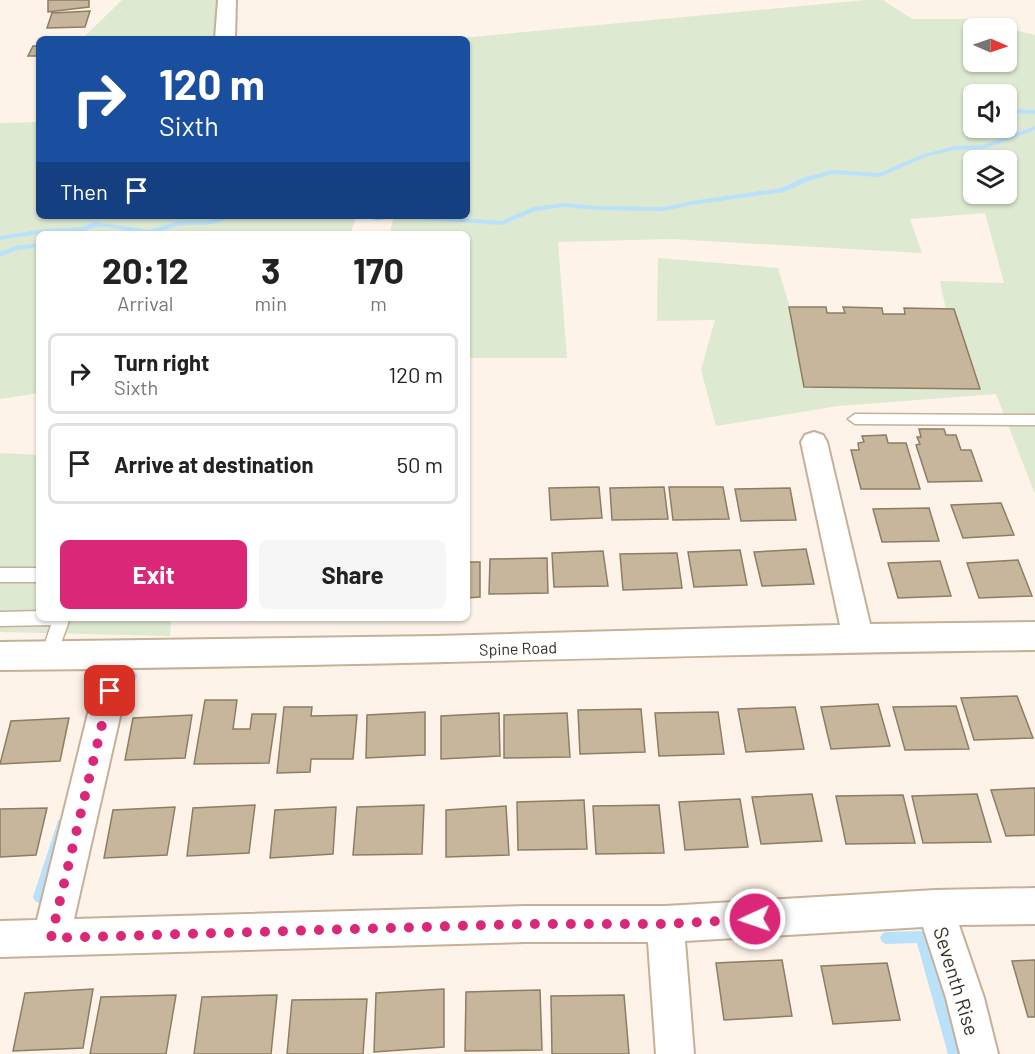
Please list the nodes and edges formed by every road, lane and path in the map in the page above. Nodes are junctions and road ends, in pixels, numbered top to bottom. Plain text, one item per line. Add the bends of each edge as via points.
1 (229, 0) edge
2 (225, 36) edge
3 (855, 419) dead end
4 (1035, 420) edge
5 (814, 441) dead end
6 (0, 575) edge
7 (36, 575) edge
8 (36, 618) edge
9 (0, 619) edge
10 (61, 621) edge
11 (1035, 636) edge
12 (858, 638) junction
13 (118, 654) junction
14 (49, 655) junction
15 (0, 656) edge
16 (1035, 906) edge
17 (935, 908) junction
18 (665, 924) junction
19 (51, 938) junction
20 (0, 939) edge
21 (675, 1054) edge
22 (979, 1054) edge

1 - 2 street
3 - 4 lane
5 - 12 street
6 - 7 lane
8 - 9 lane
10 - 14 lane
11 - 12 street, Spine Road
12 - 13 street, Spine Road
13 - 14 street, Spine Road
13 - 19 street
14 - 15 street, Spine Road
16 - 17 street
17 - 18 street
17 - 22 street, Seventh Rise
18 - 19 street via 525,924
18 - 21 street
19 - 20 street

